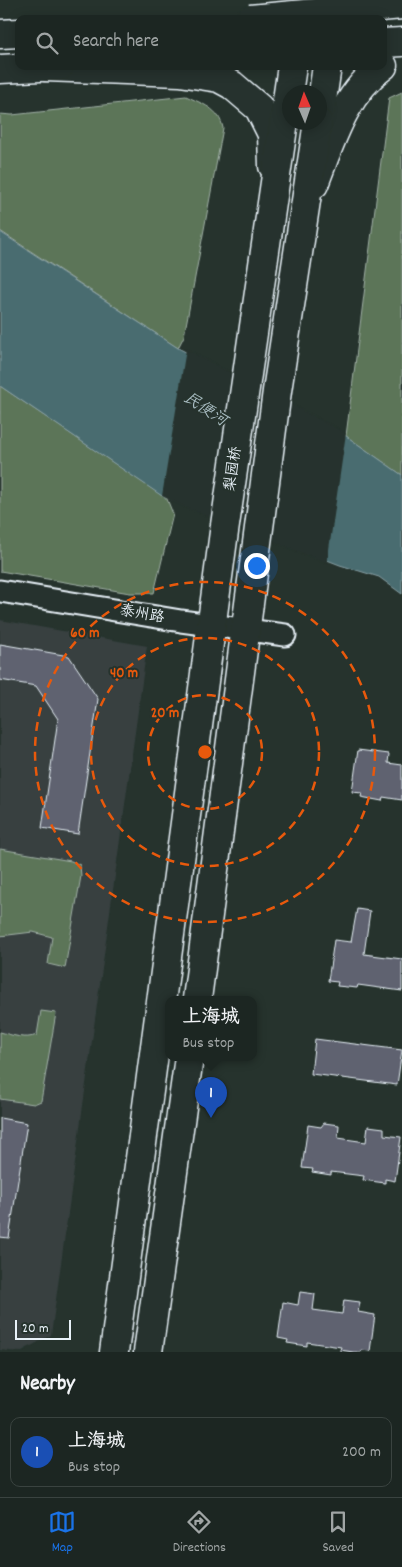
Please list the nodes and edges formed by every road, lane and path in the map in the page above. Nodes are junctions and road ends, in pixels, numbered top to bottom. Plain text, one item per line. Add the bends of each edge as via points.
1 (303, 0) edge
2 (336, 0) edge
3 (402, 5) edge
4 (293, 15) edge
5 (301, 15) edge
6 (334, 15) edge
7 (15, 33) edge
8 (0, 34) edge
9 (402, 42) edge
10 (387, 44) edge
11 (402, 58) edge
12 (387, 64) edge
13 (15, 68) edge
14 (0, 69) edge
15 (129, 70) edge
16 (291, 70) edge
17 (326, 70) edge
18 (378, 70) edge
19 (324, 85) edge
20 (317, 130) edge
21 (273, 196) junction
22 (306, 207) junction
23 (0, 591) edge
24 (213, 626) junction
25 (246, 629) junction
26 (285, 635) dead end
27 (197, 996) edge
28 (188, 1061) edge
29 (114, 1352) edge
30 (148, 1352) edge

1 - 5 main road
2 - 6 main road
3 - 4 main road, bridge
7 - 8 main road
9 - 10 main road
11 - 12 main road
13 - 14 main road
15 - 21 main road via 180,72 218,78 232,85 259,108 272,134
16 - 21 main road
17 - 19 main road
18 - 22 main road via 351,99
20 - 22 main road
21 - 24 main road, 梨园桥
22 - 25 main road
23 - 24 street, 泰州路
24 - 25 street, 泰州路
24 - 29 main road, 梨园桥
25 - 26 street, 泰州路
25 - 27 main road
28 - 30 main road

